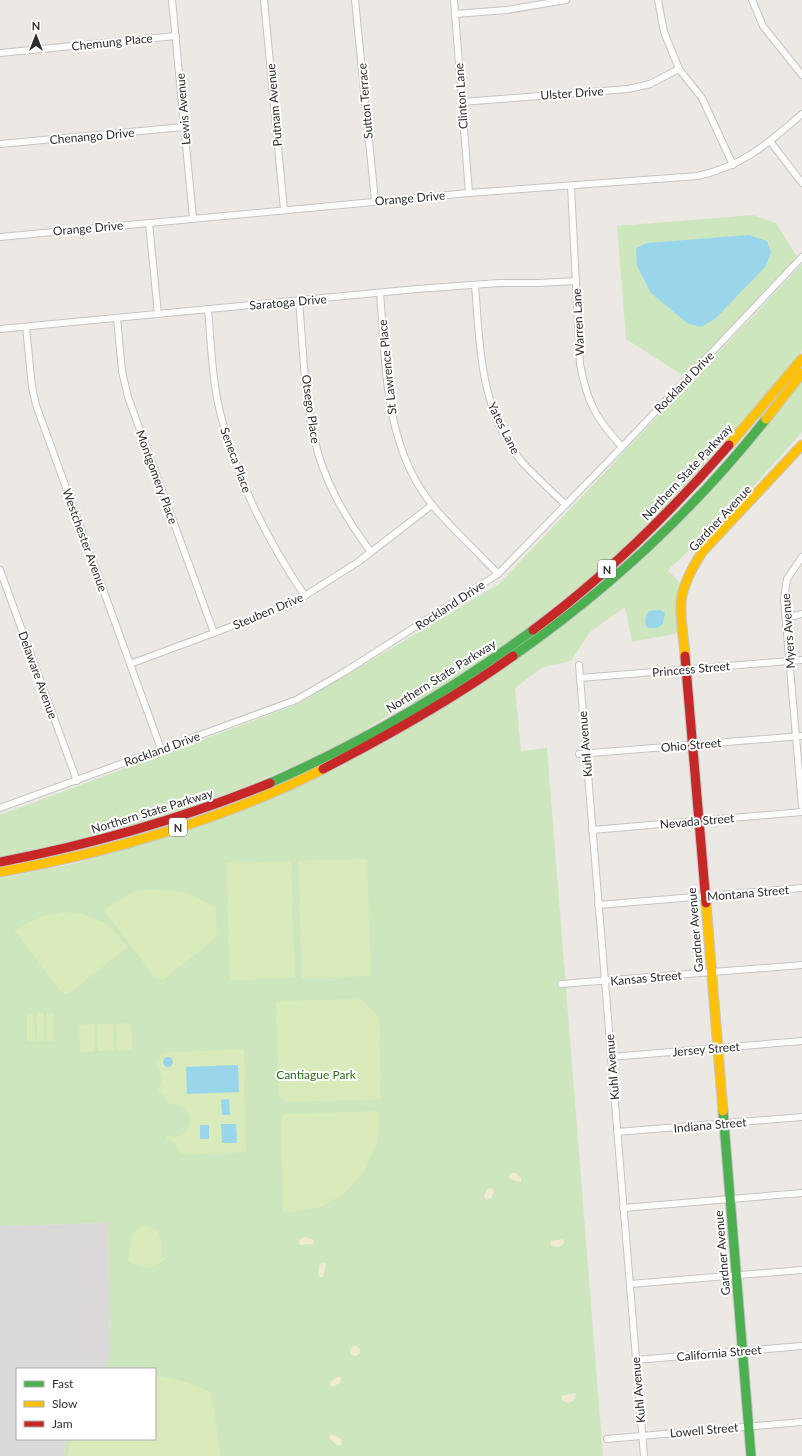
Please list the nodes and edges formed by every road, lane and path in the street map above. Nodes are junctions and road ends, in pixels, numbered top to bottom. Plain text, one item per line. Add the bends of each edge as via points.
1 (172, 0) edge
2 (264, 0) edge
3 (355, 0) edge
4 (454, 0) edge
5 (566, 0) edge
6 (658, 0) edge
7 (752, 0) edge
8 (455, 14) junction
9 (176, 36) junction
10 (0, 53) edge
11 (679, 69) junction
12 (802, 74) edge
13 (462, 102) junction
14 (802, 114) edge
15 (184, 127) junction
16 (770, 141) junction
17 (0, 144) edge
18 (733, 165) junction
19 (802, 183) edge
20 (571, 186) junction
21 (468, 193) junction
22 (375, 201) junction
23 (284, 210) junction
24 (193, 218) junction
25 (149, 223) junction
26 (0, 237) edge
27 (802, 257) edge
28 (576, 280) junction
29 (475, 285) junction
30 (380, 293) junction
31 (299, 301) junction
32 (208, 309) junction
33 (158, 314) junction
34 (118, 318) junction
35 (26, 327) junction
36 (0, 329) edge
37 (802, 359) edge
38 (802, 373) edge
39 (802, 445) edge
40 (622, 447) junction
41 (432, 505) junction
42 (566, 505) junction
43 (370, 551) junction
44 (802, 557) edge
45 (0, 570) edge
46 (498, 574) junction
47 (305, 596) junction
48 (802, 614) edge
49 (786, 618) junction
50 (214, 633) junction
51 (802, 660) edge
52 (790, 661) junction
53 (130, 664) junction
54 (579, 665) dead end
55 (685, 669) junction
56 (580, 678) junction
57 (799, 736) edge
58 (692, 745) junction
59 (161, 749) junction
60 (583, 754) junction
61 (77, 780) junction
62 (802, 806) edge
63 (0, 808) edge
64 (802, 812) edge
65 (698, 821) junction
66 (592, 830) junction
67 (0, 862) edge
68 (0, 872) edge
69 (802, 888) edge
70 (704, 897) junction
71 (598, 905) junction
72 (802, 965) edge
73 (711, 972) junction
74 (605, 981) junction
75 (561, 984) dead end
76 (802, 1041) edge
77 (717, 1048) junction
78 (611, 1057) junction
79 (802, 1117) edge
80 (723, 1124) junction
81 (617, 1132) junction
82 (802, 1193) edge
83 (730, 1199) junction
84 (623, 1208) junction
85 (802, 1270) edge
86 (736, 1275) junction
87 (630, 1284) junction
88 (802, 1346) edge
89 (742, 1351) junction
90 (636, 1360) junction
91 (802, 1422) edge
92 (748, 1426) junction
93 (642, 1435) junction
94 (606, 1438) dead end
95 (644, 1456) edge
96 (751, 1456) edge

1 - 9 street, Lewis Avenue
2 - 23 street, Putnam Avenue
3 - 22 street, Sutton Terrace
4 - 8 street, Clinton Lane
5 - 8 street via 507,10
6 - 11 street via 664,32
7 - 12 street via 763,26
8 - 13 street, Clinton Lane
9 - 10 street, Chemung Place
9 - 15 street, Lewis Avenue
11 - 13 street, Ulster Drive via 650,84 628,89
11 - 18 street via 702,98
13 - 21 street, Clinton Lane
14 - 16 street, Orange Drive
15 - 17 street, Chenango Drive
15 - 24 street, Lewis Avenue
16 - 18 street, Orange Drive
16 - 19 street
18 - 20 street, Orange Drive via 698,176
20 - 21 street, Orange Drive
20 - 28 street, Warren Lane
21 - 22 street, Orange Drive
22 - 23 street, Orange Drive
23 - 24 street, Orange Drive
24 - 25 street, Orange Drive
25 - 26 street, Orange Drive
25 - 33 street
27 - 40 street, Rockland Drive
28 - 29 street, Saratoga Drive
28 - 40 street, Warren Lane via 580,364 584,390 600,421
29 - 30 street, Saratoga Drive
29 - 42 street, Yates Lane via 482,368 495,415 522,462
30 - 31 street, Saratoga Drive
30 - 41 street, St Lawrence Place via 394,424 412,472
31 - 32 street, Saratoga Drive
31 - 43 street, Otsego Place via 309,408 317,450 327,480 341,508
32 - 33 street, Saratoga Drive
32 - 47 street, Seneca Place via 216,388 226,436 259,520
33 - 34 street, Saratoga Drive
34 - 35 street, Saratoga Drive
34 - 50 street, Montgomery Place via 122,371 128,398
35 - 36 street, Saratoga Drive
35 - 53 street, Westchester Avenue via 36,405
37 - 67 main road, Northern State Parkway / N via 705,472 625,554 561,608 478,669 345,747 286,776 212,806 47,854
38 - 68 main road, Northern State Parkway / N via 749,440 694,503 606,585 526,648 435,707 347,757 251,802 141,838
39 - 55 main road, Gardner Avenue via 703,551 684,584 681,603
40 - 42 street, Rockland Drive
41 - 43 street, Steuben Drive
41 - 46 street, St Lawrence Place
42 - 46 street, Rockland Drive
43 - 47 street, Steuben Drive via 358,562
44 - 49 street, Myers Avenue via 790,574 784,589
45 - 61 street, Delaware Avenue
46 - 59 street, Rockland Drive via 310,693
47 - 50 street, Steuben Drive via 280,609
48 - 49 street
49 - 52 street, Myers Avenue
50 - 53 street, Steuben Drive
51 - 52 street, Princess Street
52 - 55 street, Princess Street
52 - 57 street, Myers Avenue
53 - 59 street, Westchester Avenue
54 - 56 street, Kuhl Avenue
55 - 56 street, Princess Street
55 - 58 main road, Gardner Avenue
56 - 60 street, Kuhl Avenue
57 - 58 street, Ohio Street
57 - 62 street, Myers Avenue
58 - 60 street, Ohio Street
58 - 65 main road, Gardner Avenue
59 - 61 street, Rockland Drive
60 - 66 street, Kuhl Avenue
61 - 63 street, Rockland Drive
64 - 65 street, Nevada Street
65 - 66 street, Nevada Street
65 - 70 main road, Gardner Avenue
66 - 71 street, Kuhl Avenue
69 - 70 street, Montana Street
70 - 71 street, Montana Street
70 - 73 main road, Gardner Avenue
71 - 74 street, Kuhl Avenue
72 - 73 street, Kansas Street
73 - 74 street, Kansas Street
73 - 77 main road, Gardner Avenue
74 - 75 street, Kansas Street
74 - 78 street, Kuhl Avenue
76 - 77 street, Jersey Street
77 - 78 street, Jersey Street
77 - 80 main road, Gardner Avenue
78 - 81 street, Kuhl Avenue
79 - 80 street, Indiana Street
80 - 81 street, Indiana Street
80 - 83 main road, Gardner Avenue
81 - 84 street, Kuhl Avenue
82 - 83 street
83 - 84 street
83 - 86 main road, Gardner Avenue
84 - 87 street, Kuhl Avenue
85 - 86 street
86 - 87 street
86 - 89 main road, Gardner Avenue
87 - 90 street, Kuhl Avenue
88 - 89 street, California Street
89 - 90 street, California Street
89 - 92 main road, Gardner Avenue
90 - 93 street, Kuhl Avenue
91 - 92 street, Lowell Street
92 - 93 street, Lowell Street
92 - 96 main road, Gardner Avenue
93 - 94 street, Lowell Street
93 - 95 street, Kuhl Avenue

